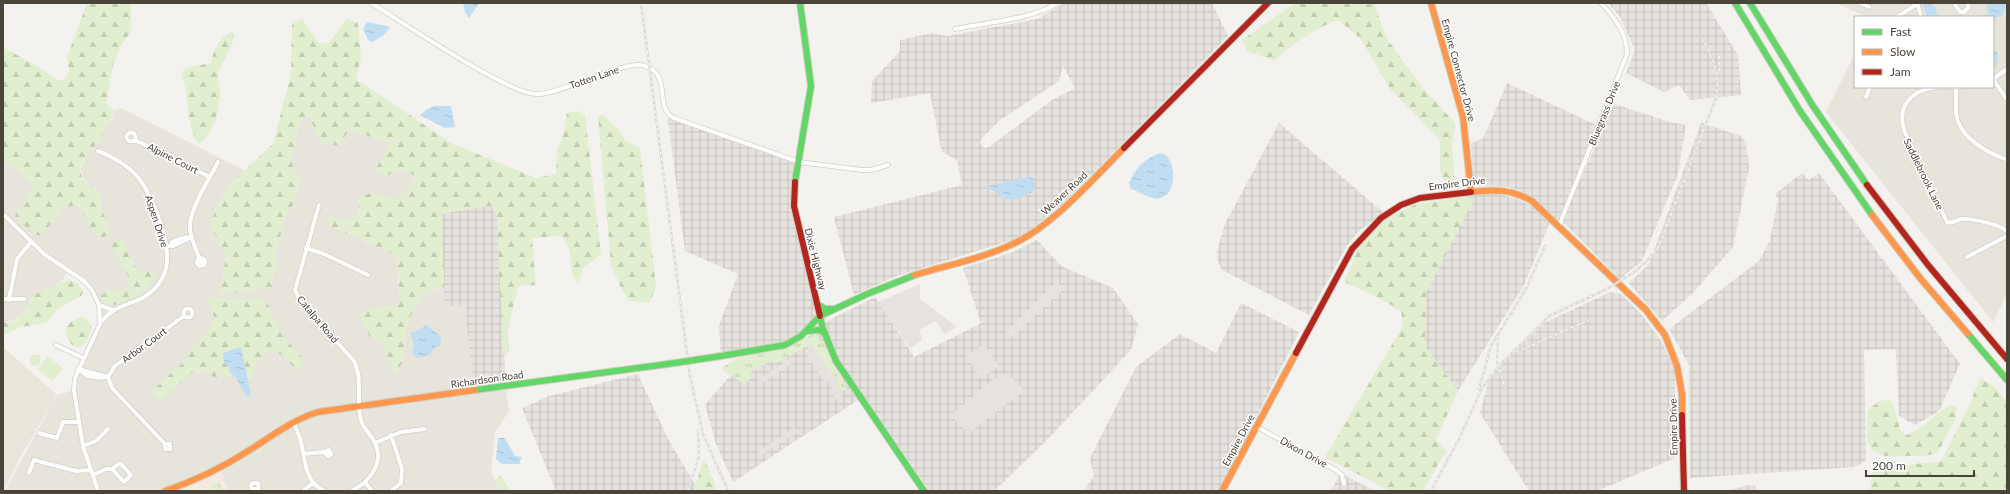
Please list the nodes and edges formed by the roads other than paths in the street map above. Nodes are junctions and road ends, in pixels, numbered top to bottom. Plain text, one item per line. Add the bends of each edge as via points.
1 (371, 3) edge
2 (800, 3) edge
3 (1057, 3) edge
4 (1268, 3) edge
5 (1431, 3) edge
6 (1601, 3) edge
7 (1734, 3) edge
8 (1750, 3) edge
9 (1860, 3) edge
10 (1917, 3) edge
11 (1954, 3) edge
12 (1967, 3) edge
13 (1868, 7) dead end
14 (1898, 16) edge
15 (1921, 16) edge
16 (955, 29) dead end
17 (2007, 69) edge
18 (1994, 78) edge
19 (1994, 80) edge
20 (1870, 88) edge
21 (1925, 88) edge
22 (1956, 88) edge
23 (1866, 97) dead end
24 (2007, 100) edge
25 (135, 140) dead end
26 (98, 151) dead end
27 (2007, 160) edge
28 (218, 162) dead end
29 (799, 162) junction
30 (888, 164) dead end
31 (210, 177) junction
32 (1471, 191) junction
33 (319, 205) dead end
34 (3, 214) edge
35 (1559, 226) junction
36 (2007, 231) edge
37 (2007, 236) edge
38 (191, 238) junction
39 (31, 242) junction
40 (169, 245) junction
41 (306, 248) junction
42 (1967, 257) dead end
43 (200, 262) dead end
44 (368, 275) dead end
45 (3, 299) edge
46 (24, 299) dead end
47 (9, 300) junction
48 (817, 304) junction
49 (99, 305) junction
50 (835, 309) junction
51 (113, 310) junction
52 (184, 316) dead end
53 (820, 316) junction
54 (100, 324) junction
55 (807, 331) junction
56 (825, 333) junction
57 (56, 345) dead end
58 (83, 358) junction
59 (2007, 359) edge
60 (80, 369) junction
61 (107, 377) junction
62 (2007, 380) edge
63 (359, 406) junction
64 (293, 420) junction
65 (79, 422) junction
66 (1257, 427) junction
67 (108, 429) dead end
68 (425, 429) dead end
69 (39, 433) dead end
70 (391, 436) junction
71 (375, 443) junction
72 (166, 444) dead end
73 (83, 446) junction
74 (324, 452) dead end
75 (303, 454) junction
76 (112, 469) junction
77 (92, 472) junction
78 (29, 473) dead end
79 (96, 482) junction
80 (365, 482) junction
81 (313, 483) junction
82 (1344, 484) dead end
83 (98, 491) edge
84 (102, 491) edge
85 (165, 491) edge
86 (303, 491) edge
87 (324, 491) edge
88 (351, 491) edge
89 (372, 491) edge
90 (391, 491) edge
91 (924, 491) edge
92 (1222, 491) edge
93 (1684, 491) edge

1 - 29 street, Totten Lane via 477,69 528,93 555,91 624,67 644,65 659,76 665,107 670,116
2 - 29 main road, Dixie Highway via 811,86
3 - 16 street via 1034,13
4 - 50 main road, Weaver Road via 1057,215 1036,231 1004,247 915,275
5 - 32 main road, Empire Connector Drive via 1460,106
6 - 35 street, Bluegrass Drive via 1624,34 1627,54
7 - 62 main road via 1801,114 1871,215
8 - 59 main road via 1813,107 1882,207
9 - 13 street
10 - 14 street
10 - 15 street
11 - 12 street via 1960,12 1969,7
17 - 18 street
19 - 24 street
20 - 23 street
21 - 36 street, Saddlebrook Lane via 1905,104 1901,123 1947,222 1963,219 2000,226
22 - 27 street via 1956,114 1961,127 1977,145
25 - 31 street, Alpine Court
26 - 40 street, Aspen Drive via 133,172 144,184
28 - 31 street
29 - 30 street via 862,170 871,170
29 - 48 main road, Dixie Highway via 794,206
31 - 38 street via 192,214
32 - 35 main road, Empire Drive via 1492,189 1519,194 1536,205
32 - 66 main road, Empire Drive via 1410,202 1387,213 1364,234 1352,249
33 - 41 street, Catalpa Road
34 - 39 street
35 - 93 main road, Empire Drive via 1646,310 1665,335 1677,366 1682,394
37 - 42 street
38 - 40 street via 174,246
38 - 43 street
39 - 47 street via 17,259
39 - 49 street via 84,281 92,290
40 - 51 street, Aspen Drive via 166,270 159,284 147,296
41 - 44 street
41 - 63 street, Catalpa Road via 295,286 296,293 300,301 354,361 358,374
45 - 47 street
46 - 47 street
48 - 50 main road via 825,309
48 - 53 main road, Dixie Highway
49 - 51 street via 107,310
49 - 54 street
50 - 53 main road, Weaver Road
51 - 54 street, Aspen Drive
52 - 61 street, Arbor Court via 115,366
53 - 55 main road, Richardson Road
53 - 56 main road, Dixie Highway
54 - 58 street
55 - 56 main road via 820,330
55 - 63 main road, Richardson Road, bridge via 785,345 721,356
56 - 91 main road, Dixie Highway via 836,361
57 - 58 street
58 - 60 street
60 - 61 street via 94,377
60 - 65 street via 75,378 74,390
61 - 72 street via 112,388
63 - 64 main road, Richardson Road via 318,412
63 - 71 street via 361,420
64 - 75 street
64 - 85 main road, Richardson Road via 211,473
65 - 69 street via 63,422 57,438
65 - 73 street
66 - 82 street, Dixon Drive via 1336,470 1342,475
66 - 92 main road, Empire Drive
67 - 73 street via 96,441
68 - 70 street
70 - 71 street
70 - 90 street via 402,469 401,483
71 - 80 street via 378,452 377,463
73 - 77 street
74 - 75 street
75 - 81 street via 307,473
76 - 76 street via 124,482 131,475 120,463
76 - 77 street
77 - 78 street via 81,472 34,460
77 - 79 street
79 - 83 street
79 - 84 street
80 - 88 street
80 - 89 street
81 - 86 street
81 - 87 street

